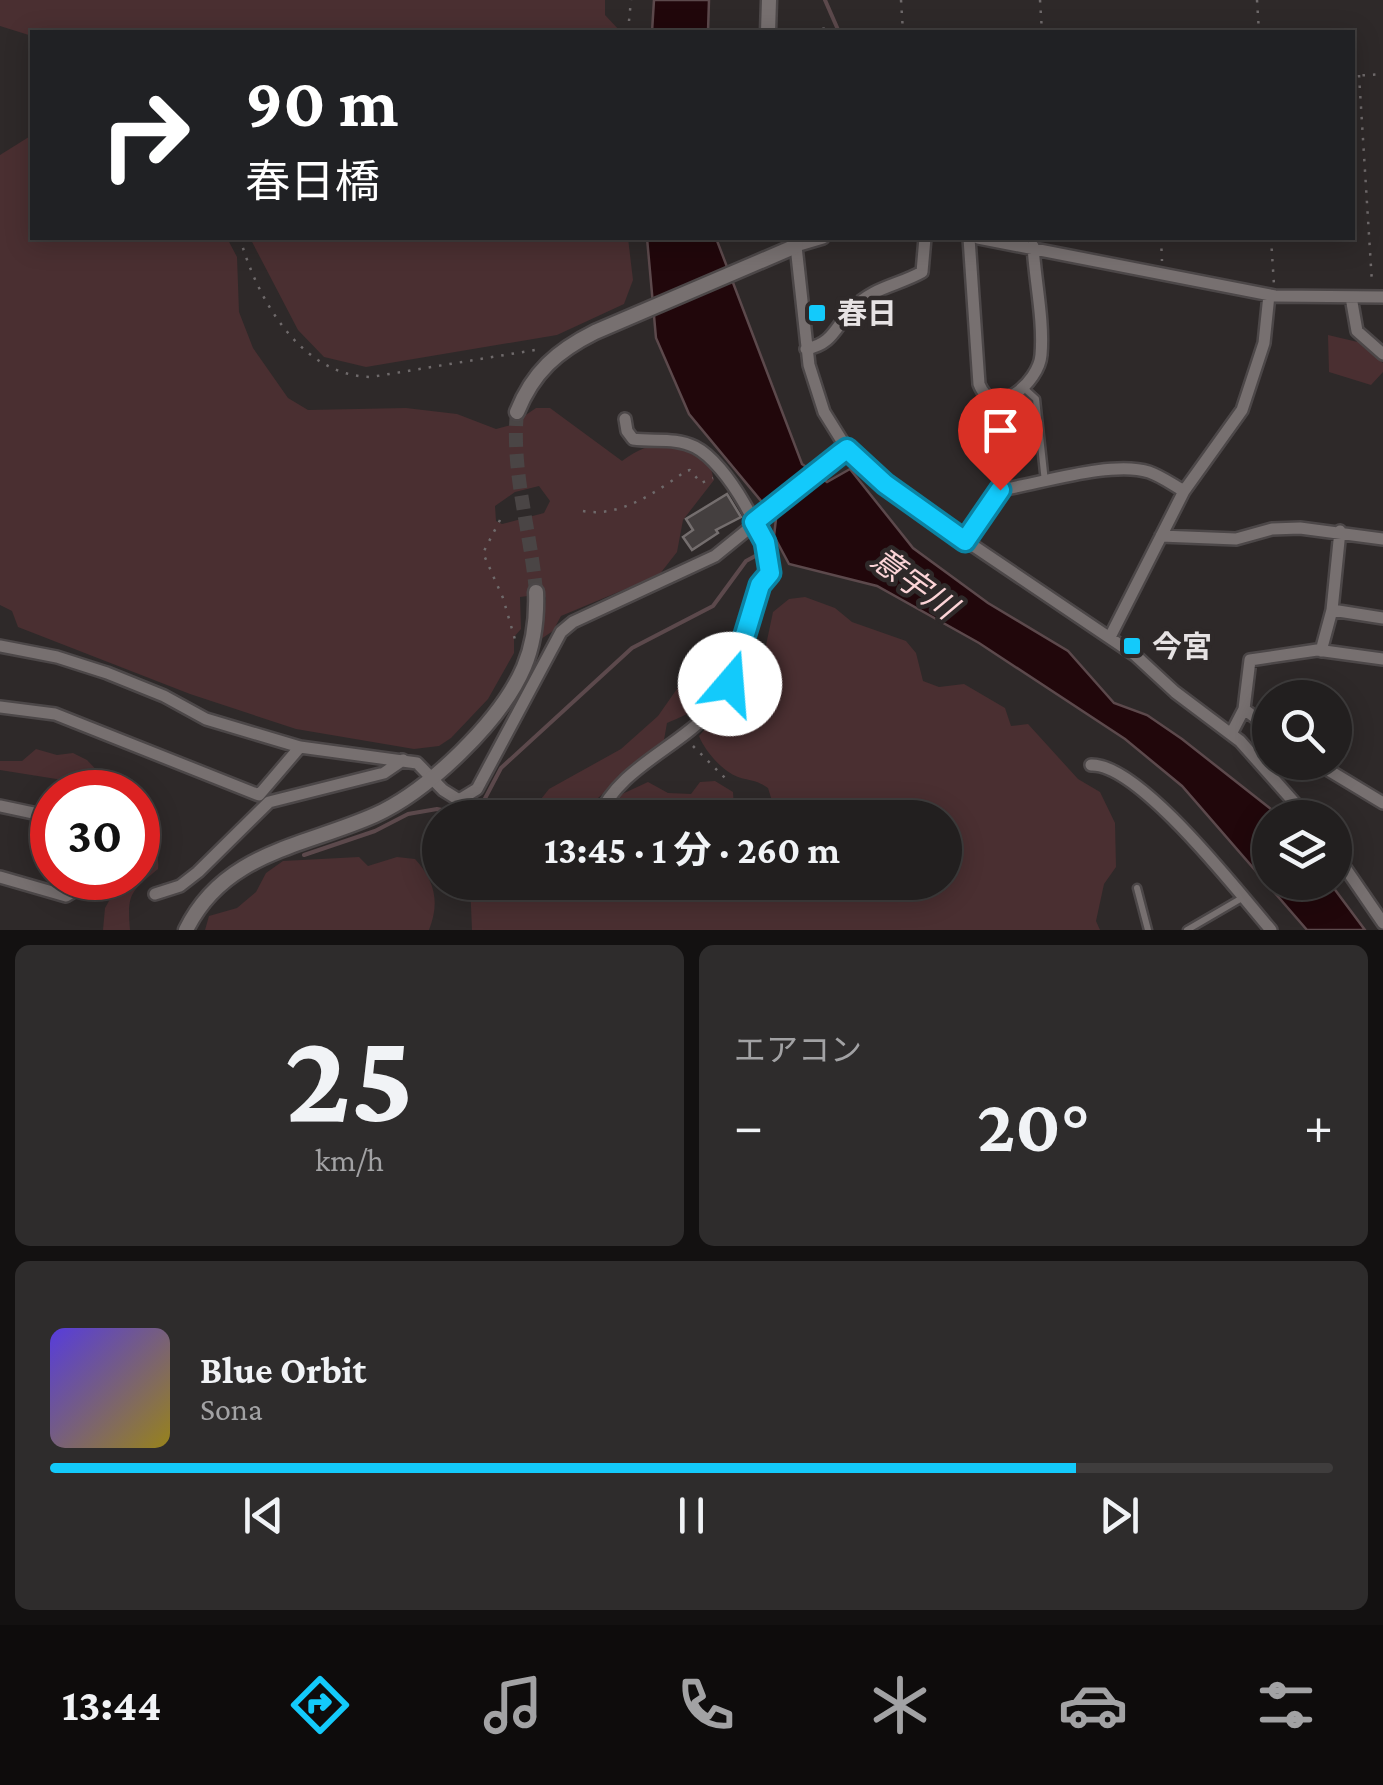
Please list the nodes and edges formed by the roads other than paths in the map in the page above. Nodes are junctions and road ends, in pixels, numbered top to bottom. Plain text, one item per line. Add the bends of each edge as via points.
1 (769, 0) edge
2 (768, 30) edge
3 (925, 240) edge
4 (969, 240) edge
5 (992, 240) edge
6 (792, 244) edge
7 (1032, 246) junction
8 (1272, 296) junction
9 (1378, 297) edge
10 (1351, 298) junction
11 (806, 349) junction
12 (1383, 354) edge
13 (1025, 389) junction
14 (517, 412) tunnel mouth
15 (625, 419) dead end
16 (844, 452) junction
17 (1045, 482) junction
18 (1184, 492) junction
19 (756, 520) junction
20 (1340, 532) junction
21 (1161, 536) junction
22 (1383, 538) edge
23 (965, 541) junction
24 (536, 592) tunnel mouth
25 (1332, 610) junction
26 (1383, 618) edge
27 (1110, 636) junction
28 (0, 646) edge
29 (1322, 651) junction
30 (1383, 659) edge
31 (0, 707) edge
32 (1244, 709) junction
33 (1252, 715) edge
34 (1231, 734) junction
35 (300, 748) junction
36 (404, 760) junction
37 (1091, 765) dead end
38 (432, 777) junction
39 (1346, 780) edge
40 (266, 798) junction
41 (611, 800) edge
42 (1292, 800) edge
43 (1383, 802) edge
44 (0, 806) edge
45 (30, 813) edge
46 (0, 877) edge
47 (1352, 878) edge
48 (30, 886) edge
49 (1137, 888) dead end
50 (160, 893) edge
51 (1244, 898) junction
52 (1383, 923) edge
53 (186, 930) edge
54 (1148, 930) edge
55 (1187, 930) edge
56 (1272, 930) edge

1 - 2 street
3 - 11 street via 922,272 882,286 848,313 830,341
4 - 13 street via 980,388 991,397 1012,398
5 - 7 street
6 - 11 street
6 - 14 street via 578,340 528,386
7 - 8 street
7 - 13 street via 1042,358
8 - 10 street
8 - 18 street via 1245,402
9 - 10 street
10 - 12 street via 1357,331
11 - 16 street
13 - 17 lane via 1036,399
15 - 19 street via 634,438 696,448
16 - 19 street
16 - 23 street
17 - 18 street via 1145,471
17 - 23 street via 1000,490
18 - 21 street
19 - 38 street via 715,556 561,632 469,798 450,797
19 - 41 street via 770,573 760,585 730,684 712,709 628,776
20 - 21 street
20 - 22 street
20 - 25 street
21 - 27 street
23 - 27 street
24 - 38 street via 529,653 515,684
25 - 26 street
25 - 29 street
27 - 34 street
28 - 35 street via 58,656 206,719
29 - 30 street
29 - 32 street via 1250,660
31 - 40 street via 56,714
32 - 33 street
32 - 34 street
34 - 42 street
35 - 36 street
35 - 40 street
36 - 38 street
36 - 40 street via 384,773
37 - 51 street via 1116,774 1174,819
38 - 53 street via 380,813 242,866 212,891
39 - 43 street
40 - 50 street via 198,872
44 - 45 street
46 - 48 street
47 - 52 street
49 - 54 lane
51 - 55 lane
51 - 56 street

